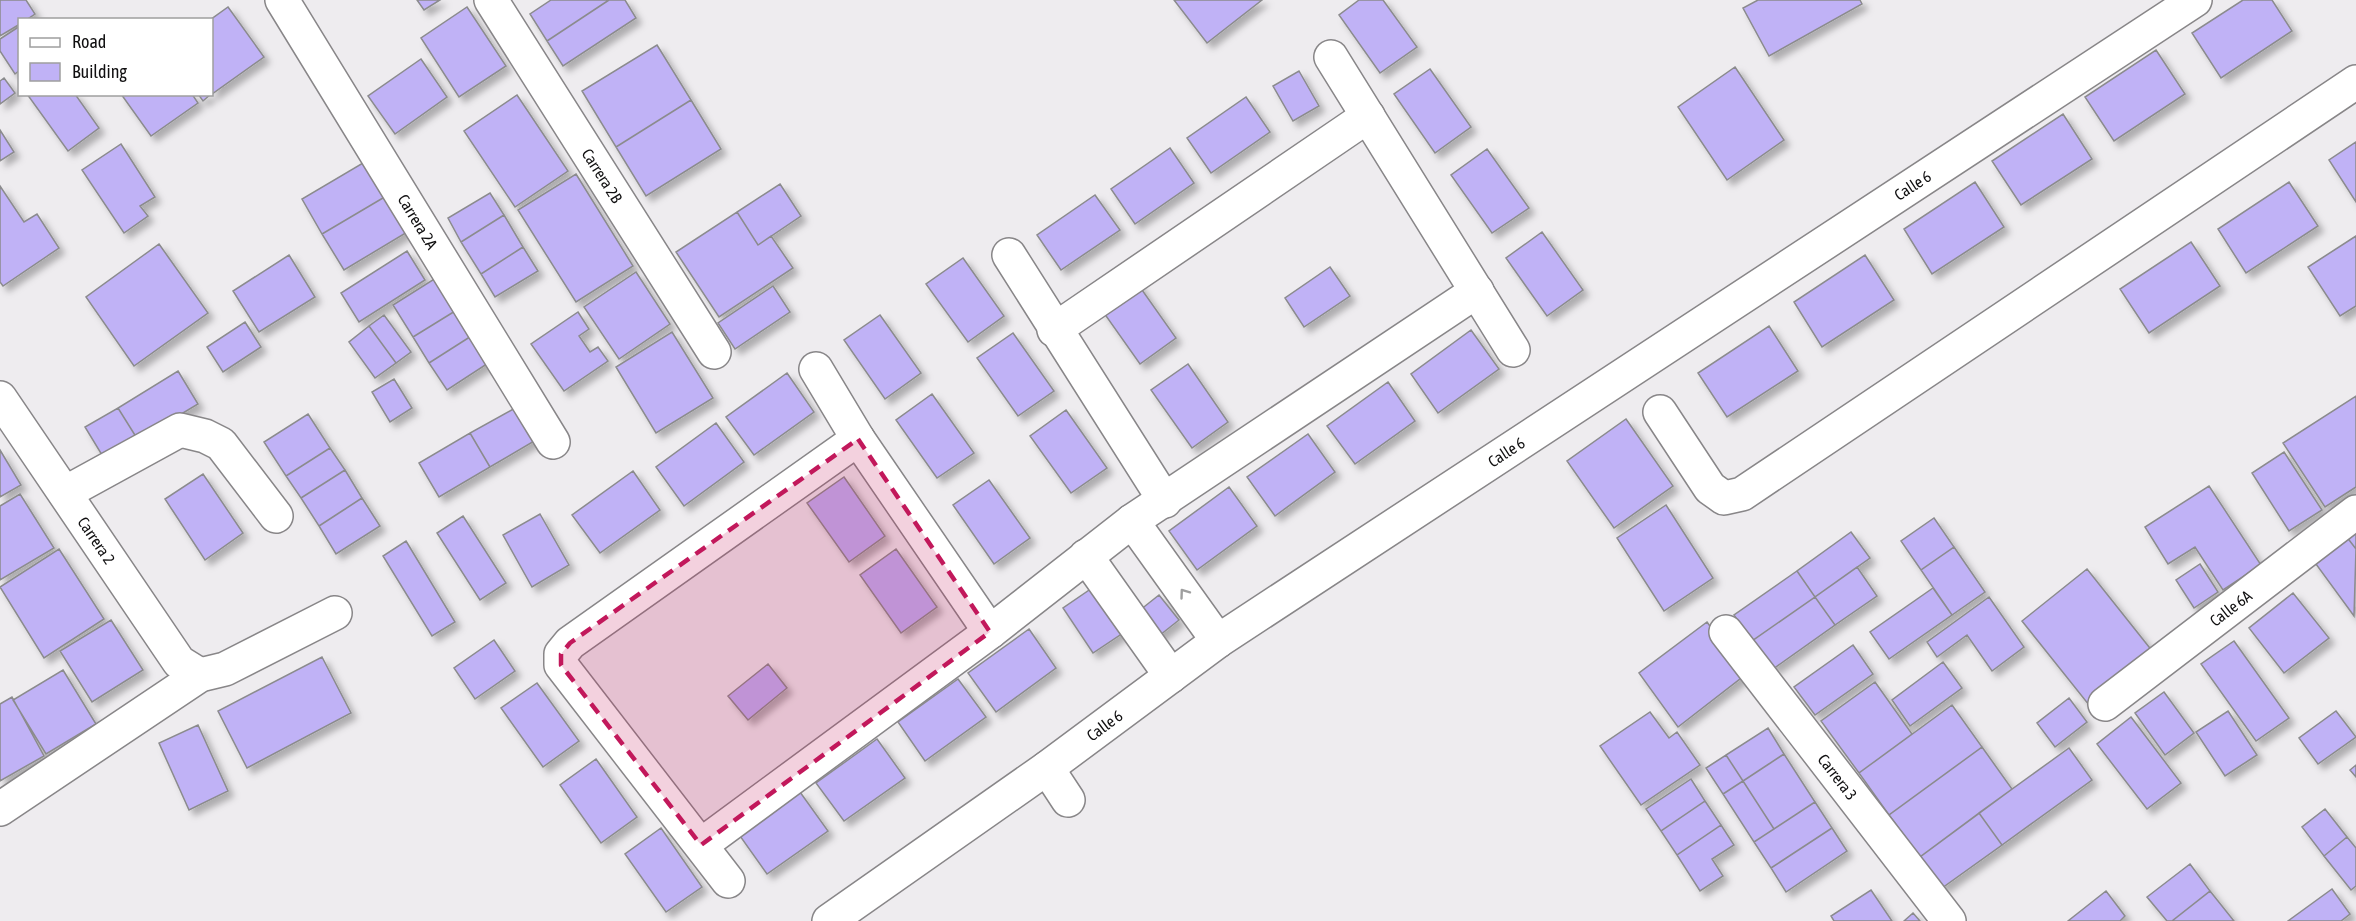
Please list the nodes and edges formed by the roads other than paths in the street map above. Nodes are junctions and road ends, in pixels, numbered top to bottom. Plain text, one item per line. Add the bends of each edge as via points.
1 (282, 0) edge
2 (491, 0) edge
3 (2195, 0) edge
4 (1331, 57) dead end
5 (2356, 82) edge
6 (1368, 116) junction
7 (1008, 255) dead end
8 (1477, 291) junction
9 (1054, 330) junction
10 (1513, 350) dead end
11 (714, 352) dead end
12 (816, 369) dead end
13 (0, 398) edge
14 (1660, 412) dead end
15 (858, 439) junction
16 (553, 442) dead end
17 (64, 493) junction
18 (1165, 501) junction
19 (2356, 512) edge
20 (276, 516) dead end
21 (1132, 521) junction
22 (1086, 556) junction
23 (335, 613) dead end
24 (990, 632) junction
25 (1726, 632) dead end
26 (1218, 641) junction
27 (200, 675) junction
28 (1172, 676) junction
29 (2105, 704) dead end
30 (1047, 768) junction
31 (1068, 800) dead end
32 (0, 809) edge
33 (701, 845) junction
34 (728, 881) dead end
35 (829, 921) edge
36 (1949, 921) edge

1 - 16 street, Carrera 2A
2 - 11 street, Carrera 2B
3 - 26 street, Calle 6
4 - 6 street
5 - 14 street via 1742,494 1724,498 1710,488
6 - 8 street
6 - 9 street
7 - 9 street
8 - 10 street
8 - 18 street
9 - 18 street
12 - 15 street
13 - 17 street, Carrera 2
15 - 24 street
15 - 33 street via 570,643 561,654 561,665
17 - 20 street via 180,430 205,435 221,444
17 - 27 street, Carrera 2 via 179,662
18 - 21 street
19 - 29 street, Calle 6A
21 - 22 street
26 -> 21 street
22 - 24 street
22 - 28 street
23 - 27 street via 225,669
24 - 33 street
25 - 36 street, Carrera 3
26 - 28 street, Calle 6
27 - 32 street
28 - 30 street, Calle 6
30 - 31 street
30 - 35 street, Calle 6
33 - 34 street

